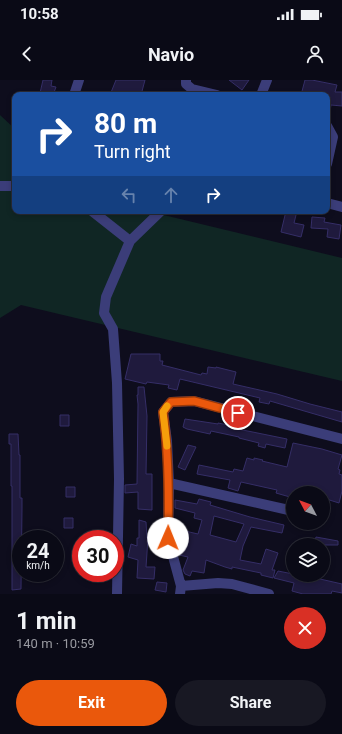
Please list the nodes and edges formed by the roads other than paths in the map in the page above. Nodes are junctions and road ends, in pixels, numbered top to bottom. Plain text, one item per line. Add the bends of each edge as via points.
1 (79, 80) edge
2 (186, 80) edge
3 (267, 80) edge
4 (75, 92) edge
5 (206, 92) edge
6 (262, 92) edge
7 (330, 130) edge
8 (330, 150) edge
9 (0, 186) edge
10 (12, 186) edge
11 (330, 204) edge
12 (342, 207) edge
13 (96, 214) edge
14 (158, 214) edge
15 (130, 241) junction
16 (342, 439) edge
17 (169, 483) junction
18 (286, 509) edge
19 (181, 590) edge
20 (117, 594) edge
21 (269, 594) edge

1 - 4 street
2 - 5 street via 186,84 192,88
3 - 6 street
7 - 8 street via 333,137
9 - 10 street
11 - 12 street
13 - 15 street
14 - 15 street
15 - 20 street via 106,297 104,313 113,329 117,382
16 - 17 street via 194,401 171,402 163,412
17 - 18 street
17 - 19 street via 168,538
19 - 21 street via 218,583

